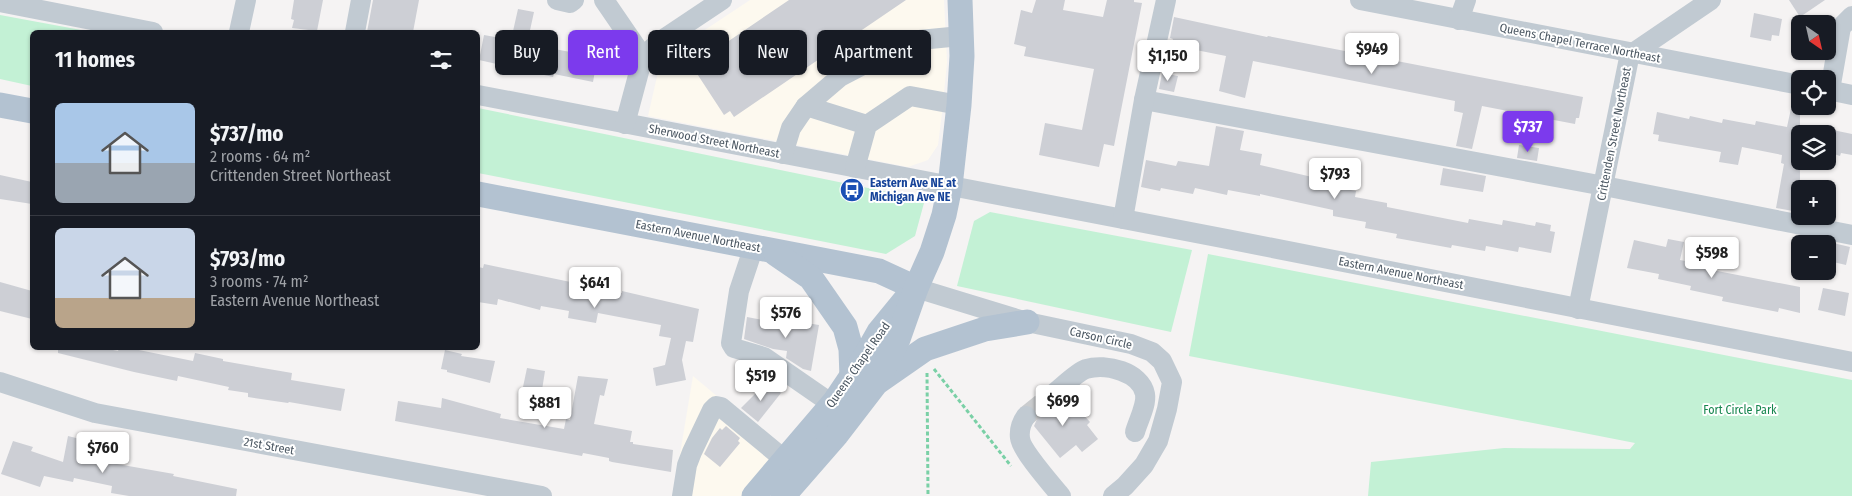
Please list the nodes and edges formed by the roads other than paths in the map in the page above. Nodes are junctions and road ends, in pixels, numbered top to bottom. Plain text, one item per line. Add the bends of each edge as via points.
1 (246, 0) edge
2 (361, 0) edge
3 (557, 0) edge
4 (574, 0) edge
5 (604, 0) edge
6 (722, 0) edge
7 (960, 0) edge
8 (1166, 0) edge
9 (1360, 0) edge
10 (1466, 0) edge
11 (1711, 0) edge
12 (0, 2) edge
13 (1852, 16) edge
14 (1460, 20) junction
15 (143, 30) edge
16 (239, 30) edge
17 (355, 30) edge
18 (962, 36) junction
19 (1633, 53) junction
20 (643, 57) junction
21 (1833, 70) edge
22 (1791, 83) edge
23 (1836, 92) edge
24 (480, 95) edge
25 (1852, 95) edge
26 (1144, 100) junction
27 (0, 104) edge
28 (959, 105) junction
29 (806, 106) junction
30 (30, 111) edge
31 (625, 124) junction
32 (867, 125) junction
33 (783, 154) junction
34 (854, 168) junction
35 (950, 186) junction
36 (1604, 186) junction
37 (480, 194) edge
38 (1123, 220) junction
39 (1852, 235) edge
40 (762, 248) junction
41 (916, 288) junction
42 (1578, 309) junction
43 (1027, 322) junction
44 (1852, 362) edge
45 (852, 378) junction
46 (0, 382) edge
47 (877, 382) junction
48 (1052, 395) tunnel mouth
49 (832, 404) junction
50 (1026, 416) tunnel mouth
51 (1135, 432) dead end
52 (785, 460) junction
53 (542, 496) edge
54 (682, 496) edge
55 (754, 496) edge
56 (782, 496) edge
57 (1061, 496) edge
58 (1113, 496) edge

1 - 16 street
2 - 17 street
3 - 4 street via 570,3
5 - 20 street
6 - 20 street via 659,42
7 - 18 main road
8 - 26 street
9 - 14 street, Queens Chapel Terrace Northeast
10 - 14 street
11 - 19 street, Crittenden Street Northeast
12 - 15 street
13 - 21 street via 1841,27
14 - 19 street, Queens Chapel Terrace Northeast
18 - 28 main road
18 - 29 street via 909,41 840,77
19 - 22 street, Queens Chapel Terrace Northeast
19 - 36 street, Crittenden Street Northeast via 1628,64
20 - 31 street
23 - 25 street
24 - 31 street, Sherwood Street Northeast
26 - 36 street
26 - 38 street
27 - 30 main road
28 - 32 street via 910,96
28 - 35 main road
29 - 32 street
29 - 33 street via 791,128
31 - 33 street, Sherwood Street Northeast
32 - 34 street
33 - 34 street, Sherwood Street Northeast
34 - 35 street, Sherwood Street Northeast
35 - 38 street, Eastern Avenue Northeast
35 - 41 main road via 938,233
36 - 39 street
36 - 42 street, Crittenden Street Northeast
37 - 40 main road, Eastern Avenue Northeast
38 - 42 street, Eastern Avenue Northeast
40 - 41 main road, Eastern Avenue Northeast via 879,271
40 - 45 main road via 811,278 845,327 851,349
40 - 49 street via 739,292 734,348 764,357
41 - 43 street, Carson Circle
41 - 45 main road, Queens Chapel Road via 879,332
41 - 47 main road, Queens Chapel Road via 898,339
42 - 44 street, Eastern Avenue Northeast
43 - 47 main road via 985,329 925,349
43 - 58 street, Carson Circle via 1131,344 1152,352 1168,371 1172,382 1158,441 1144,464
45 - 49 main road, Queens Chapel Road
46 - 53 street, 21st Street via 95,413
47 - 56 main road, Queens Chapel Road via 837,434
48 - 51 street via 1085,370 1097,368 1124,372 1138,380 1145,395
49 - 52 main road, Queens Chapel Road
50 - 57 street via 1021,423 1020,440
52 - 54 street via 716,406 687,465
52 - 55 main road, Queens Chapel Road

